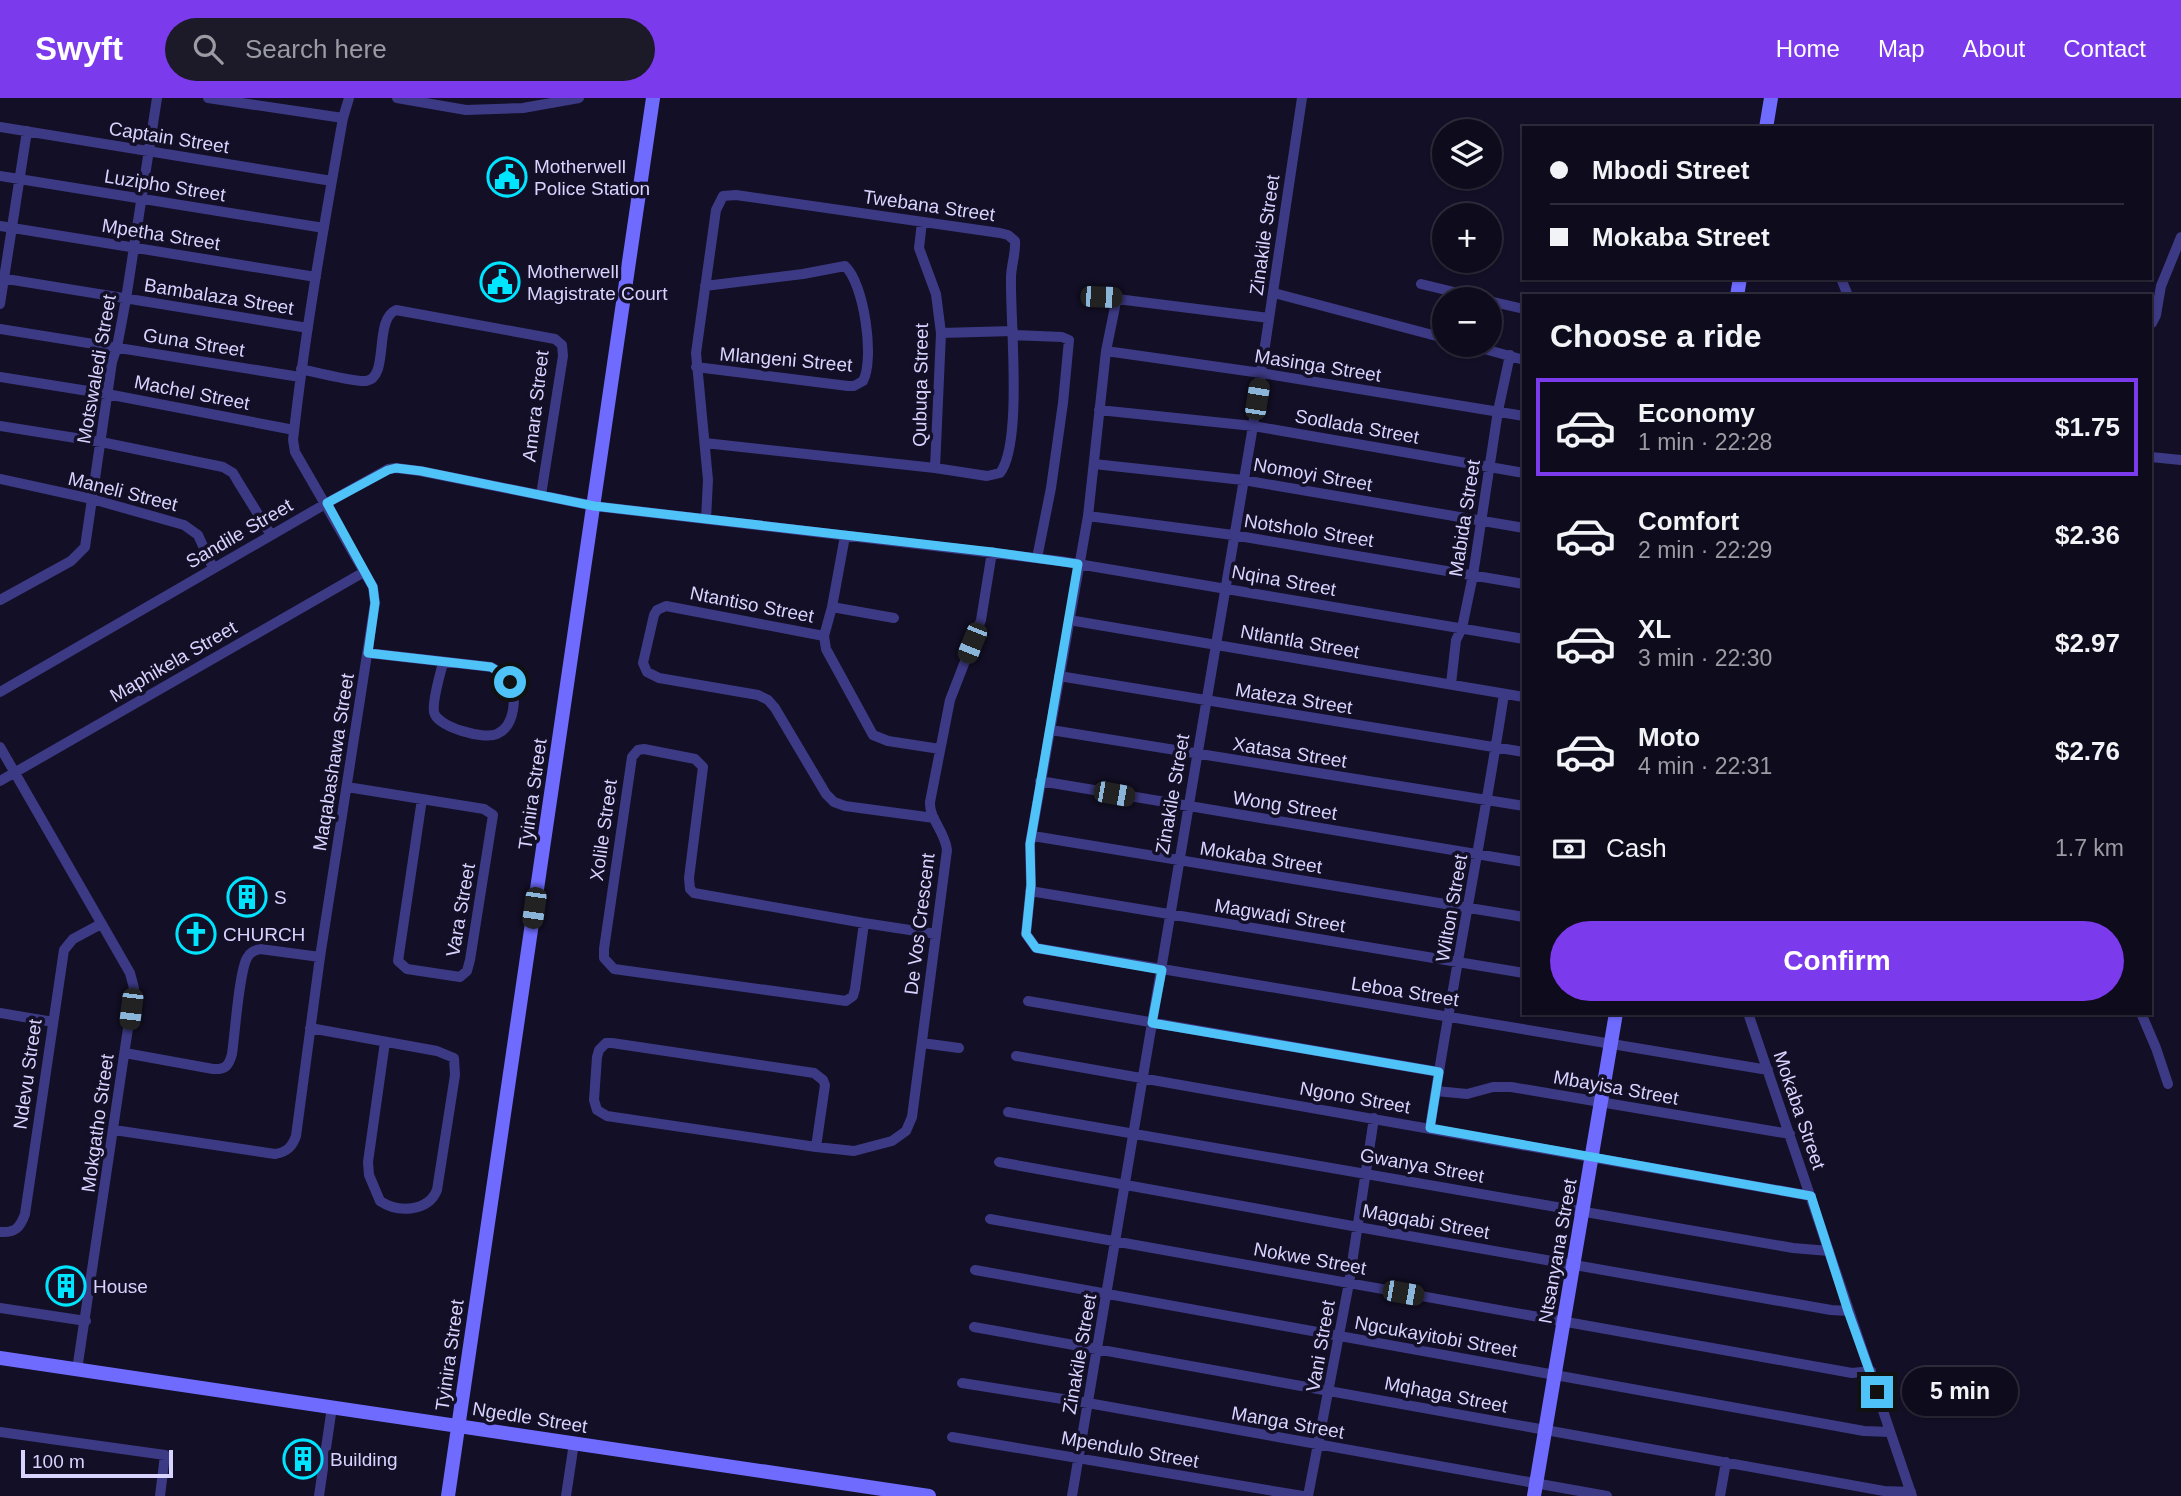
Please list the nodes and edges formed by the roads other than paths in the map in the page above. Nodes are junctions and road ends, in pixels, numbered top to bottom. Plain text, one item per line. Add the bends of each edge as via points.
1 (157, 98) edge
2 (208, 98) edge
3 (349, 98) edge
4 (397, 98) edge
5 (579, 98) edge
6 (653, 98) edge
7 (1302, 98) edge
8 (1771, 98) edge
9 (343, 118) junction
10 (1766, 126) edge
11 (0, 127) edge
12 (27, 131) junction
13 (149, 151) junction
14 (0, 176) edge
15 (19, 179) junction
16 (332, 181) junction
17 (141, 198) junction
18 (922, 222) junction
19 (0, 226) edge
20 (11, 228) junction
21 (324, 228) junction
22 (2181, 237) edge
23 (134, 247) junction
24 (316, 277) junction
25 (2, 278) edge
26 (1421, 284) dead end
27 (705, 286) junction
28 (1433, 287) edge
29 (1274, 293) junction
30 (1101, 297) dead end
31 (1117, 297) junction
32 (126, 299) junction
33 (0, 304) edge
34 (1502, 304) edge
35 (1522, 309) edge
36 (1269, 318) junction
37 (2152, 323) edge
38 (0, 328) edge
39 (308, 328) junction
40 (941, 333) junction
41 (1013, 333) junction
42 (1432, 335) edge
43 (117, 347) junction
44 (1106, 351) junction
45 (1502, 353) edge
46 (1510, 355) junction
47 (1522, 359) edge
48 (696, 367) junction
49 (300, 373) junction
50 (1261, 373) junction
51 (0, 377) edge
52 (107, 394) junction
53 (1099, 410) junction
54 (1498, 411) junction
55 (1522, 416) edge
56 (0, 426) edge
57 (1253, 426) junction
58 (294, 430) junction
59 (101, 442) junction
60 (705, 443) junction
61 (2152, 457) edge
62 (2181, 460) edge
63 (1094, 464) junction
64 (1490, 467) junction
65 (935, 468) junction
66 (1522, 473) edge
67 (0, 479) edge
68 (1243, 480) junction
69 (541, 495) junction
70 (92, 499) junction
71 (327, 503) junction
72 (594, 506) junction
73 (1088, 516) junction
74 (706, 519) junction
75 (1483, 521) junction
76 (1522, 528) edge
77 (271, 535) junction
78 (1233, 535) junction
79 (845, 536) junction
80 (992, 552) junction
81 (1037, 558) junction
82 (1078, 564) junction
83 (213, 568) junction
84 (364, 572) junction
85 (1473, 575) junction
86 (1522, 583) edge
87 (1224, 588) junction
88 (1, 597) edge
89 (832, 607) junction
90 (894, 618) dead end
91 (1069, 620) junction
92 (1462, 628) junction
93 (824, 636) junction
94 (1522, 639) edge
95 (1216, 644) junction
96 (368, 653) junction
97 (443, 663) junction
98 (1059, 677) junction
99 (1451, 684) junction
100 (0, 692) edge
101 (1504, 694) junction
102 (1522, 697) edge
103 (1206, 702) junction
104 (1051, 730) junction
105 (0, 747) edge
106 (1496, 748) junction
107 (940, 749) junction
108 (1522, 752) edge
109 (1197, 755) junction
110 (15, 773) junction
111 (0, 781) edge
112 (1040, 781) junction
113 (346, 786) junction
114 (422, 799) junction
115 (1488, 800) junction
116 (1522, 806) edge
117 (1188, 807) junction
118 (934, 818) junction
119 (1033, 836) junction
120 (1478, 855) junction
121 (1178, 861) junction
122 (1522, 862) edge
123 (1030, 891) junction
124 (1467, 908) junction
125 (1170, 915) junction
126 (1522, 918) edge
127 (864, 923) junction
128 (101, 925) junction
129 (936, 934) junction
130 (320, 957) junction
131 (1459, 962) junction
132 (1162, 970) junction
133 (1522, 973) edge
134 (1028, 1001) dead end
135 (0, 1013) edge
136 (1616, 1015) edge
137 (1749, 1015) edge
138 (2142, 1015) edge
139 (1449, 1016) junction
140 (53, 1021) junction
141 (1152, 1023) junction
142 (310, 1028) junction
143 (385, 1042) junction
144 (922, 1043) junction
145 (1610, 1044) junction
146 (959, 1048) dead end
147 (125, 1053) junction
148 (1016, 1056) dead end
149 (1768, 1069) junction
150 (1439, 1072) junction
151 (1143, 1078) junction
152 (2168, 1084) dead end
153 (1436, 1091) junction
154 (1601, 1102) junction
155 (1008, 1112) dead end
156 (1374, 1118) junction
157 (1430, 1128) junction
158 (114, 1130) junction
159 (1133, 1133) junction
160 (1790, 1134) junction
161 (816, 1147) junction
162 (1592, 1158) junction
163 (999, 1161) dead end
164 (1366, 1172) junction
165 (1125, 1186) junction
166 (1811, 1196) junction
167 (1583, 1211) junction
168 (990, 1219) dead end
169 (1358, 1227) junction
170 (0, 1232) edge
171 (1115, 1241) junction
172 (1829, 1251) junction
173 (1574, 1264) junction
174 (975, 1270) dead end
175 (1349, 1283) junction
176 (1107, 1294) junction
177 (0, 1308) edge
178 (1848, 1311) junction
179 (86, 1321) junction
180 (1564, 1322) junction
181 (974, 1328) dead end
182 (1338, 1336) junction
183 (1097, 1349) junction
184 (0, 1359) edge
185 (77, 1370) junction
186 (1871, 1371) junction
187 (1555, 1375) junction
188 (962, 1383) dead end
189 (1330, 1390) junction
190 (1088, 1403) junction
191 (332, 1407) junction
192 (457, 1426) junction
193 (1545, 1430) junction
194 (0, 1432) edge
195 (1890, 1432) junction
196 (952, 1437) dead end
197 (574, 1443) junction
198 (1319, 1446) junction
199 (1079, 1458) junction
200 (1726, 1462) junction
201 (1535, 1490) edge
202 (1912, 1494) edge
203 (160, 1496) edge
204 (319, 1496) edge
205 (448, 1496) edge
206 (566, 1496) edge
207 (929, 1496) edge
208 (1072, 1496) edge
209 (1303, 1496) edge
210 (1308, 1496) edge
211 (1607, 1496) edge
212 (1720, 1496) edge

1 - 13 street, Motswaledi Street
2 - 9 street
3 - 9 street, Maqabashawa Street
4 - 5 street via 466,110 523,108
6 - 72 street, Tyinira Street
7 - 29 street, Zinakile Street
8 - 10 street
9 - 16 street, Maqabashawa Street
11 - 12 street, Captain Street
12 - 13 street, Captain Street
12 - 15 street
13 - 16 street, Captain Street
13 - 17 street, Motswaledi Street
14 - 15 street, Luzipho Street
15 - 17 street, Luzipho Street
15 - 20 street
16 - 21 street, Maqabashawa Street
17 - 21 street, Luzipho Street
17 - 23 street, Motswaledi Street
18 - 27 street, Twebana Street via 728,194 716,210
18 - 40 street, Qubuqa Street via 919,248 936,295
18 - 41 street, Twebana Street via 1012,237 1016,246 1011,281
19 - 20 street, Mpetha Street
20 - 23 street, Mpetha Street
20 - 25 street
21 - 24 street, Maqabashawa Street
22 - 37 street
23 - 24 street, Mpetha Street
23 - 32 street, Motswaledi Street
24 - 39 street, Maqabashawa Street
25 - 32 street, Bambalaza Street
25 - 33 street
26 - 28 street
27 - 48 street, Twebana Street
27 - 48 street, Mlangeni Street via 845,266 864,307 867,368 863,381 848,386
29 - 36 street, Zinakile Street
29 - 42 street
30 - 31 street
31 - 36 street
31 - 44 street
32 - 39 street, Bambalaza Street
32 - 43 street, Motswaledi Street
34 - 35 street
36 - 50 street, Zinakile Street
38 - 43 street, Guna Street
39 - 49 street, Maqabashawa Street
40 - 41 street
40 - 65 street, Qubuqa Street
41 - 65 street, Twebana Street via 1012,412 1005,467 986,476
41 - 81 street via 1069,340 1060,427
43 - 49 street, Guna Street
43 - 52 street, Motswaledi Street
44 - 50 street, Masinga Street
44 - 53 street
45 - 46 street
46 - 47 street
46 - 54 street, Mabida Street
48 - 60 street, Twebana Street
49 - 58 street, Maqabashawa Street
49 - 69 street, Amara Street via 370,380 378,367 386,319 396,310 555,339 562,345 563,356
50 - 54 street, Masinga Street
50 - 57 street, Zinakile Street
51 - 52 street, Machel Street
52 - 58 street, Machel Street
52 - 59 street, Motswaledi Street
53 - 57 street, Sodlada Street
53 - 63 street
54 - 55 street, Masinga Street
54 - 64 street, Mabida Street
56 - 59 street
57 - 64 street, Sodlada Street
57 - 68 street, Zinakile Street
58 - 71 street, Maqabashawa Street via 295,452
59 - 70 street, Motswaledi Street
59 - 77 street via 228,470
60 - 65 street, Twebana Street
60 - 74 street, Twebana Street
61 - 62 street
63 - 68 street, Nomoyi Street
63 - 73 street
64 - 66 street, Sodlada Street
64 - 75 street, Mabida Street
67 - 70 street, Maneli Street
68 - 75 street, Nomoyi Street
68 - 78 street, Zinakile Street
69 - 71 street, Sandile Street via 396,468
69 - 72 street, Sandile Street
70 - 83 street, Maneli Street via 192,529
70 - 88 street, Motswaledi Street via 85,547 77,557
71 - 77 street, Sandile Street
71 - 84 street, Maqabashawa Street
72 - 74 street, Sandile Street
72 - 192 street, Tyinira Street
73 - 78 street, Notsholo Street
73 - 82 street
74 - 79 street, Sandile Street
75 - 76 street, Nomoyi Street
75 - 85 street, Mabida Street
77 - 83 street, Sandile Street
78 - 85 street, Notsholo Street
78 - 87 street, Zinakile Street
79 - 80 street, Nqina Street
79 - 89 street
80 - 81 street, Nqina Street
80 - 107 street, De Vos Crescent via 981,620 953,690
81 - 82 street, Nqina Street
82 - 87 street, Nqina Street
82 - 91 street
83 - 100 street, Sandile Street
84 - 96 street, Maqabashawa Street via 375,595
84 - 110 street, Maphikela Street
85 - 86 street, Notsholo Street
85 - 92 street, Mabida Street
87 - 92 street, Nqina Street
87 - 95 street, Zinakile Street
89 - 90 street
89 - 93 street
91 - 95 street, Ntlantla Street
91 - 98 street
92 - 94 street, Nqina Street
92 - 99 street, Mabida Street via 1456,640
93 - 107 street, Ntantiso Street via 826,649 873,735
93 - 118 street, Ntantiso Street via 666,606 654,615 644,668 659,678 768,700 826,794 839,805
95 - 99 street, Ntlantla Street
95 - 103 street, Zinakile Street
96 - 97 street
96 - 113 street, Maqabashawa Street
97 - 97 street via 491,667 504,675 513,693 506,728 488,736 449,727 438,719 434,705
98 - 103 street, Mateza Street
98 - 104 street
99 - 101 street, Ntlantla Street
101 - 102 street, Ntlantla Street
101 - 106 street, Wilton Street
103 - 106 street, Mateza Street
103 - 109 street, Zinakile Street
104 - 109 street, Xatasa Street
104 - 112 street
105 - 110 street, Mokgatho Street
106 - 108 street, Mateza Street
106 - 115 street, Wilton Street
107 - 118 street, De Vos Crescent via 930,802
109 - 115 street, Xatasa Street
109 - 117 street, Zinakile Street
110 - 111 street, Maphikela Street
110 - 128 street, Mokgatho Street
112 - 117 street, Wong Street
112 - 119 street
113 - 114 street, Vara Street
113 - 130 street, Maqabashawa Street
114 - 114 street, Vara Street via 398,961 407,969 460,977 470,960 493,815 484,809
115 - 116 street, Xatasa Street
115 - 120 street, Wilton Street
117 - 120 street, Wong Street
117 - 121 street, Zinakile Street
118 - 129 street, De Vos Crescent via 947,850
119 - 121 street, Mokaba Street
119 - 123 street
120 - 122 street, Wong Street
120 - 124 street, Wilton Street
121 - 124 street, Mokaba Street
121 - 125 street, Zinakile Street
123 - 125 street, Magwadi Street
123 - 132 street, Leboa Street via 1026,934 1036,948
124 - 126 street, Mokaba Street
124 - 131 street, Wilton Street
125 - 131 street, Magwadi Street
125 - 132 street, Zinakile Street
127 - 127 street, Xolile Street via 694,893 689,878 703,767 695,759 644,749 632,757 604,949 604,958 614,969 846,1002 855,989
127 - 129 street, Xolile Street
128 - 140 street, Ndevu Street via 73,939 64,950
128 - 147 street, Mokgatho Street via 133,979
129 - 144 street, De Vos Crescent
130 - 142 street, Maqabashawa Street
130 - 147 street via 260,949 251,952 243,971 232,1054 224,1069
131 - 133 street, Magwadi Street
131 - 139 street, Wilton Street
132 - 139 street, Leboa Street
132 - 141 street, Zinakile Street
134 - 141 street
135 - 140 street
136 - 145 street, Ntsanyana Street
137 - 149 street, Mokaba Street
138 - 152 street
139 - 145 street, Leboa Street
139 - 150 street, Wilton Street
140 - 170 street, Ndevu Street via 25,1214 17,1229
141 - 150 street
141 - 151 street, Zinakile Street
142 - 143 street
142 - 158 street, Maqabashawa Street via 296,1136 286,1151 275,1154
143 - 143 street via 369,1175 380,1201 413,1208 429,1202 437,1190 456,1065 448,1054
144 - 146 street
144 - 161 street, De Vos Crescent via 912,1117 901,1137 854,1151
145 - 149 street, Leboa Street
145 - 154 street, Ntsanyana Street
147 - 158 street, Mokgatho Street
148 - 151 street, Ngono Street
149 - 160 street, Mokaba Street
150 - 153 street, Wilton Street
151 - 156 street, Ngono Street
151 - 159 street, Zinakile Street
153 - 154 street, Mbayisa Street via 1467,1094 1501,1086
153 - 157 street, Wilton Street
154 - 160 street, Mbayisa Street
154 - 162 street, Ntsanyana Street
155 - 159 street, Gwanya Street
156 - 157 street, Ngono Street
156 - 164 street, Vani Street
157 - 162 street, Ngono Street
158 - 179 street, Mokgatho Street
159 - 164 street, Gwanya Street
159 - 165 street, Zinakile Street
160 - 166 street, Mokaba Street
161 - 161 street, De Vos Crescent via 825,1085 814,1073 612,1043 599,1050 594,1100 602,1114
162 - 166 street, Ngono Street
162 - 167 street, Ntsanyana Street
163 - 165 street, Magqabi Street
164 - 167 street, Gwanya Street
164 - 169 street, Vani Street
165 - 169 street, Magqabi Street
165 - 171 street, Zinakile Street
166 - 172 street, Mokaba Street
167 - 172 street, Gwanya Street
167 - 173 street, Ntsanyana Street
168 - 171 street, Nokwe Street
169 - 173 street, Magqabi Street
169 - 175 street, Vani Street
171 - 175 street, Nokwe Street
171 - 176 street, Zinakile Street
172 - 178 street, Mokaba Street
173 - 178 street, Magqabi Street
173 - 180 street, Ntsanyana Street
174 - 176 street, Ngcukayitobi Street
175 - 180 street, Nokwe Street
175 - 182 street, Vani Street
176 - 182 street, Ngcukayitobi Street
176 - 183 street, Zinakile Street
177 - 179 street
178 - 186 street, Mokaba Street
179 - 185 street, Mokgatho Street
180 - 186 street, Nokwe Street via 1852,1373
180 - 187 street, Ntsanyana Street
181 - 183 street, Mqhaga Street
182 - 187 street, Ngcukayitobi Street
182 - 189 street, Vani Street
183 - 189 street, Mqhaga Street
183 - 190 street, Zinakile Street
184 - 185 street, Ngedle Street
185 - 191 street, Ngedle Street
186 - 195 street, Mokaba Street
187 - 193 street, Ntsanyana Street
187 - 195 street, Ngcukayitobi Street
188 - 190 street, Manga Street
189 - 193 street, Mqhaga Street
189 - 198 street, Vani Street
190 - 198 street, Manga Street
190 - 199 street, Zinakile Street
191 - 192 street, Ngedle Street
191 - 204 street
192 - 197 street, Ngedle Street
192 - 205 street, Tyinira Street
193 - 200 street, Mqhaga Street
193 - 201 street, Ntsanyana Street
194 - 203 street via 165,1455
195 - 202 street, Mokaba Street
196 - 199 street, Mpendulo Street
197 - 206 street
197 - 207 street, Ngedle Street
198 - 201 street, Manga Street
198 - 210 street, Vani Street
199 - 208 street, Zinakile Street
199 - 209 street, Mpendulo Street
200 - 202 street, Mqhaga Street
200 - 212 street
201 - 211 street, Manga Street

